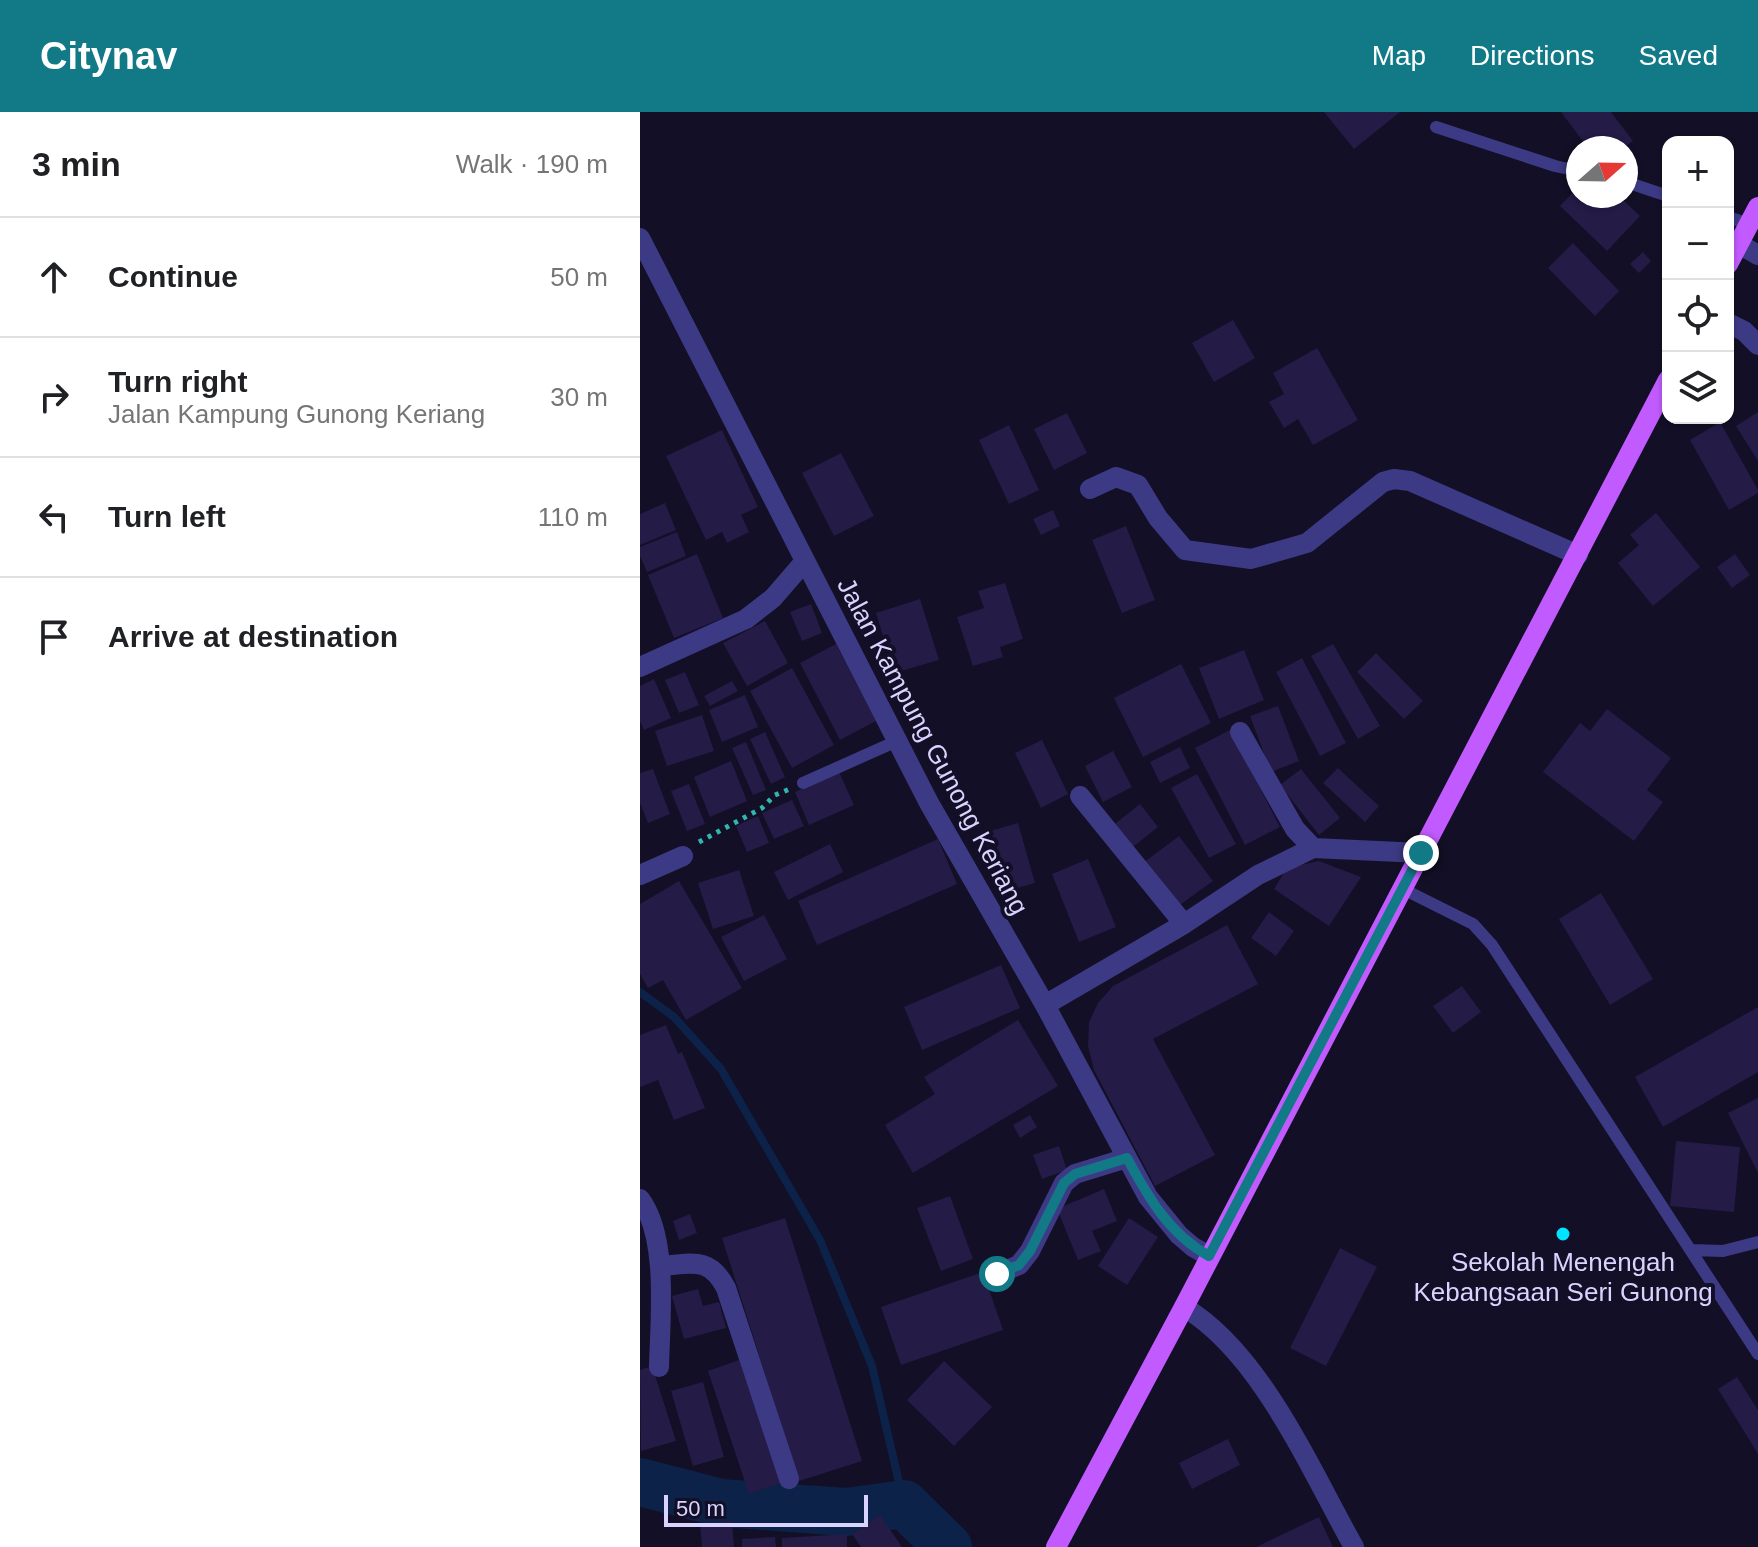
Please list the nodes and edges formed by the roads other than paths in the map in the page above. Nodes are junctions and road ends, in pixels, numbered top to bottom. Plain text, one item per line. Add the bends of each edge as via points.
1 (1436, 127) dead end
2 (1566, 168) edge
3 (1638, 186) edge
4 (1662, 194) edge
5 (1754, 215) edge
6 (1734, 217) edge
7 (640, 238) edge
8 (1739, 244) junction
9 (1734, 253) edge
10 (1758, 255) edge
11 (648, 272) edge
12 (1734, 326) edge
13 (1758, 345) edge
14 (1662, 392) edge
15 (1090, 489) dead end
16 (1578, 555) junction
17 (805, 561) junction
18 (640, 667) edge
19 (1240, 732) dead end
20 (900, 747) junction
21 (803, 783) road end
22 (1080, 796) dead end
23 (1313, 848) junction
24 (1421, 853) junction
25 (683, 856) road end
26 (640, 875) edge
27 (1403, 889) junction
28 (1184, 924) junction
29 (1045, 1005) junction
30 (1127, 1158) junction
31 (640, 1199) edge
32 (1758, 1242) edge
33 (1692, 1250) junction
34 (1209, 1256) junction
35 (662, 1266) junction
36 (997, 1274) dead end
37 (1184, 1307) junction
38 (1758, 1354) edge
39 (659, 1367) dead end
40 (789, 1479) dead end
41 (1056, 1547) edge
42 (1354, 1547) edge

1 - 2 lane
3 - 4 lane
5 - 6 lane
5 - 8 main road
7 - 11 street, Jalan Kampung Gunong Keriang
8 - 9 main road
8 - 10 street
11 - 17 street, Jalan Kampung Gunong Keriang
12 - 13 street
14 - 16 main road
15 - 16 street via 1116,477 1138,485 1185,550 1251,559 1307,543 1383,482 1410,481
16 - 24 main road
17 - 18 street via 746,619
17 - 20 street, Jalan Kampung Gunong Keriang
19 - 23 street via 1295,829
20 - 21 lane
20 - 29 street, Jalan Kampung Gunong Keriang
22 - 28 street
23 - 24 street
23 - 28 street via 1258,875
24 - 27 main road
25 - 26 street
27 - 33 lane via 1473,924 1492,945
27 - 34 main road
28 - 29 street
29 - 30 street, Jalan Kampung Gunong Keriang
30 - 34 street, Jalan Kampung Gunong Keriang via 1167,1223
30 - 36 street via 1075,1174 1064,1183 1030,1251 1019,1265
31 - 35 street
32 - 33 lane via 1723,1251
33 - 38 lane
34 - 37 main road
35 - 39 street
35 - 40 street via 704,1264 718,1273
37 - 41 main road
37 - 42 street via 1207,1321 1239,1353

